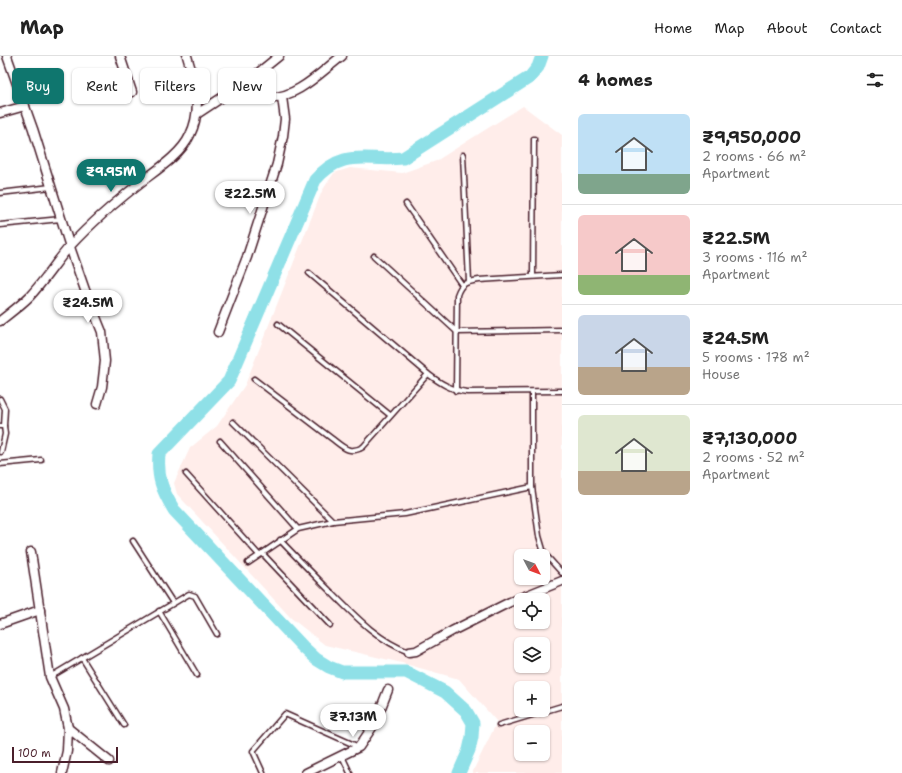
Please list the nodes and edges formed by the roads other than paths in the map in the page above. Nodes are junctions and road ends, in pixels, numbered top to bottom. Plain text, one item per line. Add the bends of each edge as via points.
1 (7, 56) edge
2 (120, 56) edge
3 (187, 56) edge
4 (279, 56) edge
5 (342, 56) edge
6 (124, 68) edge
7 (264, 68) edge
8 (276, 97) edge
9 (282, 97) junction
10 (218, 100) edge
11 (25, 106) junction
12 (0, 114) edge
13 (197, 114) junction
14 (534, 139) dead end
15 (463, 155) dead end
16 (51, 187) junction
17 (0, 193) edge
18 (406, 204) dead end
19 (61, 219) junction
20 (0, 225) edge
21 (70, 247) junction
22 (374, 256) dead end
23 (308, 273) dead end
24 (562, 275) edge
25 (533, 276) junction
26 (469, 281) junction
27 (462, 285) junction
28 (0, 321) edge
29 (278, 324) dead end
30 (562, 330) edge
31 (218, 332) dead end
32 (457, 332) junction
33 (428, 374) junction
34 (254, 379) dead end
35 (456, 391) junction
36 (562, 391) edge
37 (532, 392) junction
38 (0, 399) edge
39 (97, 404) dead end
40 (390, 415) junction
41 (233, 422) dead end
42 (2, 426) edge
43 (220, 441) dead end
44 (1, 452) edge
45 (41, 460) dead end
46 (0, 464) edge
47 (186, 474) dead end
48 (532, 487) junction
49 (333, 521) junction
50 (298, 529) junction
51 (280, 540) junction
52 (133, 541) dead end
53 (31, 552) dead end
54 (260, 554) junction
55 (248, 563) dead end
56 (562, 573) edge
57 (562, 581) edge
58 (173, 603) junction
59 (40, 610) junction
60 (159, 611) junction
61 (0, 624) edge
62 (330, 625) dead end
63 (218, 634) dead end
64 (409, 652) joint
65 (82, 658) junction
66 (197, 675) dead end
67 (50, 677) junction
68 (388, 690) dead end
69 (562, 706) edge
70 (124, 725) dead end
71 (499, 725) dead end
72 (68, 728) junction
73 (359, 747) junction
74 (342, 756) junction
75 (109, 761) dead end
76 (62, 773) edge
77 (262, 773) edge
78 (306, 773) edge
79 (350, 773) edge

1 - 11 street
2 - 6 street
3 - 13 street via 195,80
4 - 7 street
5 - 9 street via 303,87
8 - 9 street
9 - 31 street via 285,119 277,164 247,257
10 - 13 street
11 - 12 street
11 - 16 street
13 - 21 street via 190,137 173,157 116,201
14 - 25 lane
15 - 26 lane
16 - 17 lane
16 - 19 street
18 - 27 lane
19 - 20 lane
19 - 21 street
21 - 28 street via 29,297
21 - 39 street via 102,332 105,361
22 - 32 lane
23 - 33 lane
24 - 25 lane
25 - 26 lane
26 - 27 lane
27 - 32 lane via 457,295
29 - 40 lane
30 - 32 lane
32 - 35 lane
33 - 35 lane
33 - 40 lane
34 - 40 lane via 343,448 352,451 363,447
35 - 37 lane
36 - 37 lane
37 - 48 lane
38 - 42 lane via 5,409
41 - 49 lane
42 - 44 lane via 5,434
43 - 50 lane
45 - 46 lane
47 - 54 lane
48 - 49 lane via 406,514
48 - 56 lane via 539,536 544,552
49 - 50 lane
50 - 51 lane
51 - 54 lane
51 - 64 lane via 358,619 380,637
52 - 58 lane
53 - 59 street
54 - 55 lane
54 - 62 lane
57 - 64 street via 510,602 416,651
58 - 60 lane
58 - 63 lane via 189,594 195,596
59 - 61 street
59 - 67 street
60 - 65 lane
60 - 66 lane
65 - 67 lane
65 - 70 lane
67 - 72 street via 64,709
68 - 73 street via 376,723
69 - 71 lane
72 - 75 street
72 - 76 street via 67,752
73 - 74 street
73 - 77 lane via 285,714 253,751
74 - 78 street
74 - 79 lane

